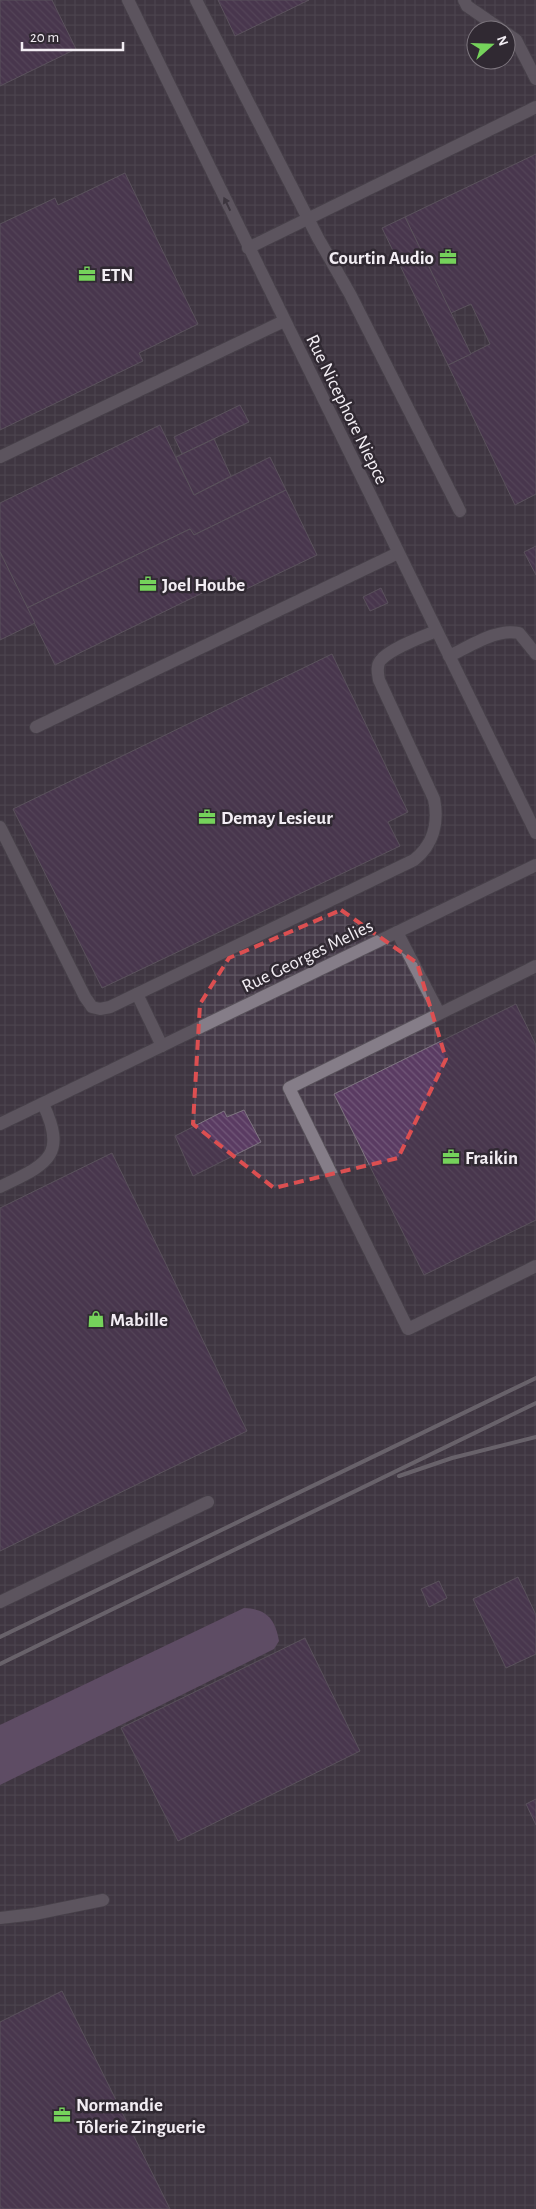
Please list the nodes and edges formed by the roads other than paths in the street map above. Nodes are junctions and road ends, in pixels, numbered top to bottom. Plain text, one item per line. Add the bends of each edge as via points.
1 (128, 0) edge
2 (196, 0) edge
3 (464, 0) edge
4 (487, 20) edge
5 (516, 40) edge
6 (536, 79) edge
7 (536, 107) edge
8 (308, 219) junction
9 (248, 248) junction
10 (284, 321) junction
11 (0, 457) edge
12 (460, 511) dead end
13 (398, 553) junction
14 (436, 631) junction
15 (536, 654) edge
16 (449, 656) junction
17 (36, 727) dead end
18 (0, 827) edge
19 (536, 833) edge
20 (536, 865) edge
21 (397, 932) junction
22 (536, 966) edge
23 (137, 994) junction
24 (440, 1013) junction
25 (162, 1046) junction
26 (43, 1104) junction
27 (0, 1124) edge
28 (0, 1186) edge
29 (536, 1266) edge
30 (208, 1502) dead end
31 (0, 1602) edge
32 (103, 1900) dead end
33 (0, 1918) edge

9 -> 1 street, Rue Nicephore Niepce
2 - 8 street
3 - 4 street via 467,6
5 - 6 street
7 - 8 street
8 - 9 street
8 - 12 street via 350,294
9 - 10 street, Rue Nicephore Niepce
10 - 11 street
10 - 13 street, Rue Nicephore Niepce
13 - 14 street, Rue Nicephore Niepce
13 - 17 street
14 - 16 street, Rue Nicephore Niepce
14 - 23 street via 380,660 377,670 434,799 437,812 433,836 422,854
15 - 16 street via 519,633 510,631
16 - 19 street, Rue Nicephore Niepce
18 - 23 street via 92,1007 110,1007
20 - 21 street, Rue Georges Melies
21 - 24 street
21 - 25 street, Rue Georges Melies
22 - 24 street
23 - 25 street
24 - 29 street via 288,1088 408,1329
25 - 26 street, Rue Georges Melies
26 - 27 street, Rue Georges Melies
26 - 28 street via 54,1131 54,1144 48,1160
30 - 31 street
32 - 33 street

